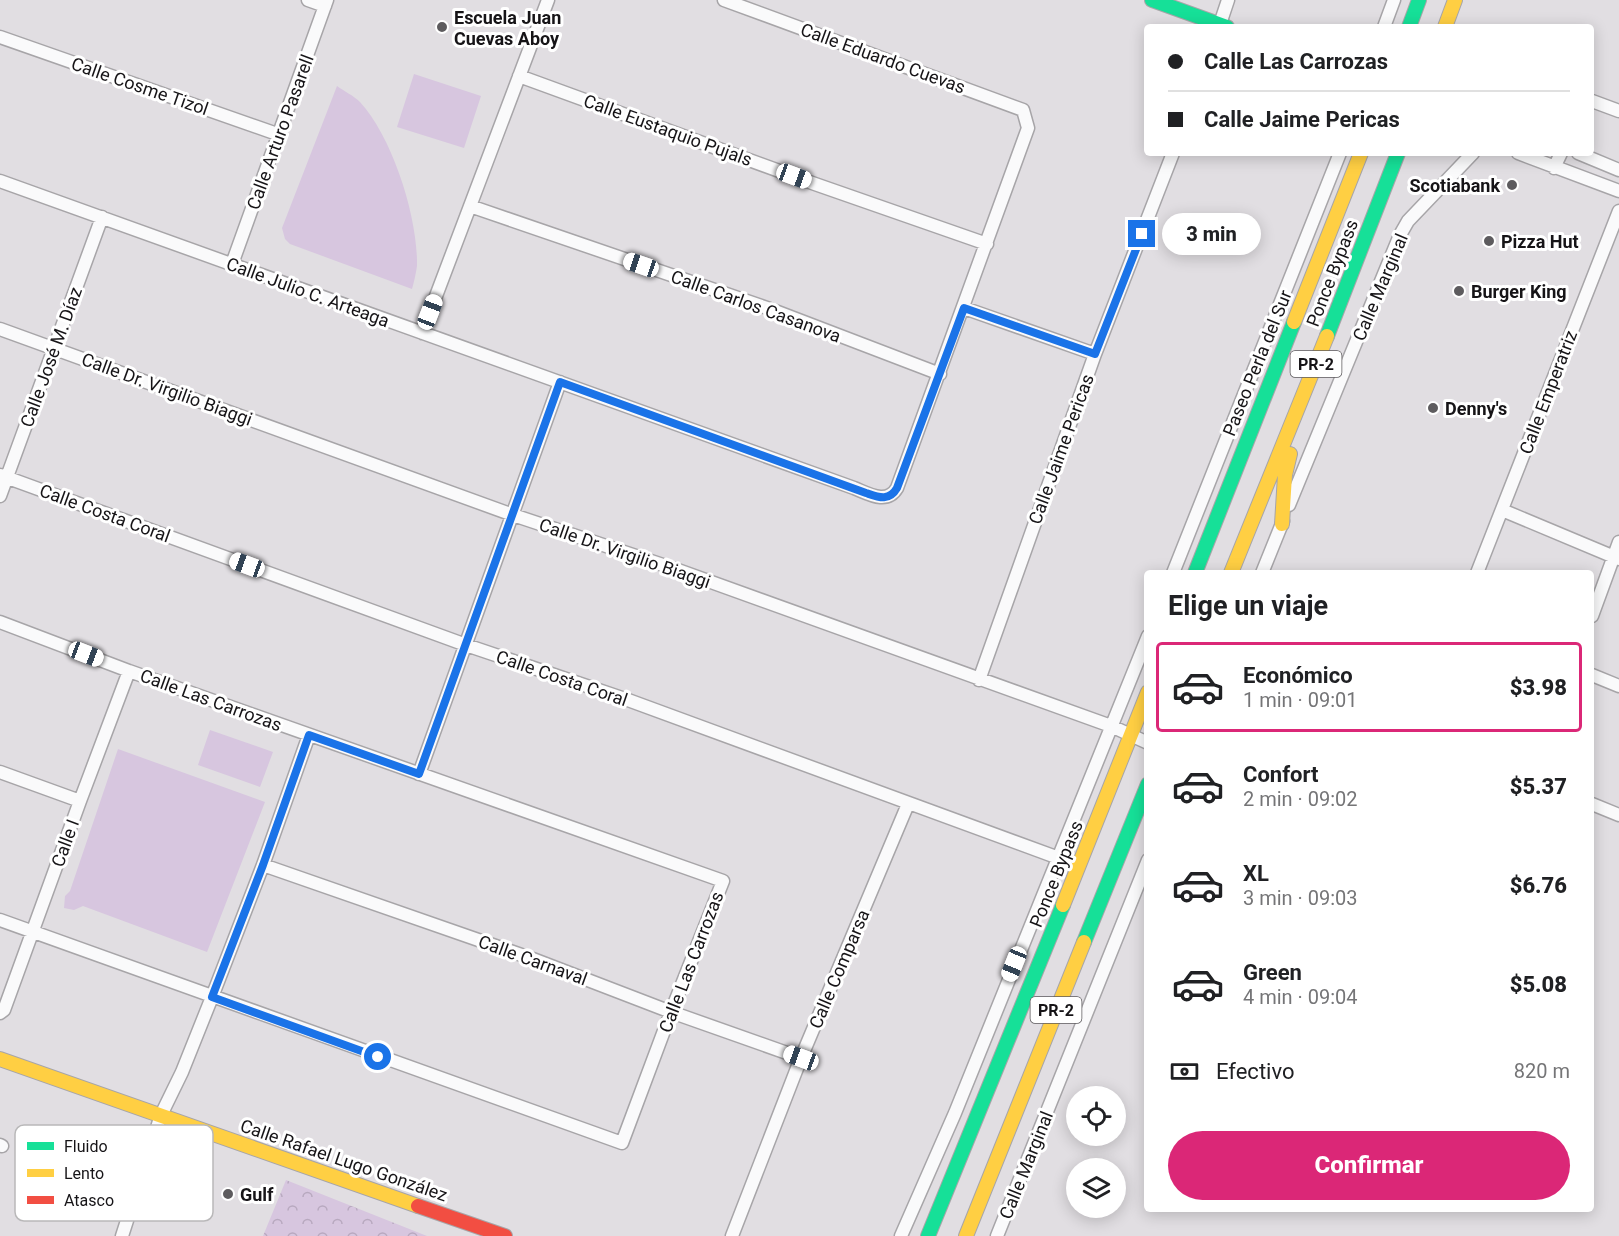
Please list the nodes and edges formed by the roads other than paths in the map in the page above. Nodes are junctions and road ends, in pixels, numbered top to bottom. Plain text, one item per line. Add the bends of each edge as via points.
1 (308, 0) edge
2 (548, 0) edge
3 (724, 0) edge
4 (1152, 0) edge
5 (1228, 0) edge
6 (1394, 0) edge
7 (1419, 0) edge
8 (1455, 0) edge
9 (326, 3) edge
10 (1217, 24) edge
11 (1222, 24) edge
12 (1385, 24) edge
13 (1410, 24) edge
14 (1446, 24) edge
15 (0, 38) edge
16 (519, 76) junction
17 (1594, 102) edge
18 (1619, 111) edge
19 (1028, 128) joint
20 (280, 135) junction
21 (1172, 156) edge
22 (1339, 156) edge
23 (1360, 156) edge
24 (1397, 156) edge
25 (1470, 156) edge
26 (1525, 156) edge
27 (1560, 156) edge
28 (1585, 156) edge
29 (1554, 168) junction
30 (1619, 170) edge
31 (0, 181) edge
32 (1619, 191) edge
33 (470, 206) junction
34 (1619, 211) edge
35 (102, 217) junction
36 (987, 244) junction
37 (232, 264) junction
38 (964, 308) junction
39 (0, 329) edge
40 (423, 333) junction
41 (55, 349) junction
42 (1095, 354) junction
43 (939, 374) junction
44 (560, 382) junction
45 (1302, 401) junction
46 (3, 476) edge
47 (0, 496) edge
48 (1502, 510) junction
49 (513, 515) junction
50 (1282, 524) junction
51 (1619, 542) edge
52 (1616, 558) edge
53 (1174, 570) edge
54 (1196, 570) edge
55 (1232, 570) edge
56 (1263, 570) edge
57 (1478, 570) edge
58 (1594, 611) edge
59 (0, 622) edge
60 (466, 645) junction
61 (1144, 646) edge
62 (129, 671) junction
63 (1594, 676) edge
64 (979, 680) junction
65 (1619, 686) edge
66 (1144, 702) edge
67 (1111, 726) junction
68 (309, 735) junction
69 (1131, 735) junction
70 (1144, 741) edge
71 (0, 771) edge
72 (419, 774) junction
73 (1144, 794) edge
74 (80, 801) junction
75 (908, 804) junction
76 (1594, 805) edge
77 (1619, 815) edge
78 (1056, 857) junction
79 (263, 865) junction
80 (1144, 870) edge
81 (0, 920) edge
82 (33, 932) junction
83 (212, 997) junction
84 (670, 1012) junction
85 (0, 1013) edge
86 (801, 1058) junction
87 (0, 1059) edge
88 (161, 1115) junction
89 (158, 1125) edge
90 (189, 1125) edge
91 (213, 1133) edge
92 (127, 1221) edge
93 (122, 1236) edge
94 (505, 1236) edge
95 (732, 1236) edge
96 (901, 1236) edge
97 (928, 1236) edge
98 (966, 1236) edge
99 (997, 1236) edge

1 - 9 street
2 - 16 street
3 - 19 street, Calle Eduardo Cuevas via 1023,110
4 - 10 main road
5 - 11 street
6 - 12 street
7 - 13 main road
8 - 14 main road
9 - 20 street, Calle Arturo Pasarell
15 - 20 street, Calle Cosme Tizol
16 - 33 street
16 - 36 street, Calle Eustaquio Pujals
17 - 18 street
19 - 36 street, Calle Julio C. Arteaga
20 - 37 street, Calle Arturo Pasarell
21 - 42 street, Calle Jaime Pericas
22 - 53 street, Paseo Perla del Sur
23 - 54 main road, Ponce Bypass / PR-2
24 - 45 main road, Ponce Bypass / PR-2
25 - 50 street, Calle Marginal via 1408,221 1400,235
26 - 29 street
27 - 29 street
28 - 30 street
29 - 32 street
31 - 35 street, Calle Julio C. Arteaga
33 - 40 street
33 - 43 street, Calle Carlos Casanova via 770,309
34 - 48 street, Calle Emperatriz
35 - 37 street, Calle Julio C. Arteaga
35 - 41 street, Calle José M. Díaz
36 - 38 street, Calle Julio C. Arteaga
37 - 40 street, Calle Julio C. Arteaga
38 - 42 street
38 - 43 street, Calle Julio C. Arteaga
39 - 41 street, Calle Dr. Virgilio Biaggi
40 - 44 street, Calle Julio C. Arteaga
41 - 46 street, Calle José M. Díaz
41 - 49 street, Calle Dr. Virgilio Biaggi
42 - 64 street, Calle Jaime Pericas
43 - 44 street, Calle Julio C. Arteaga via 895,492 881,498
44 - 49 street
45 - 50 main road via 1285,475
45 - 55 main road, Ponce Bypass / PR-2
46 - 47 street, Calle José M. Díaz
46 - 60 street, Calle Costa Coral
48 - 52 street
48 - 57 street, Calle Emperatriz
49 - 60 street
49 - 64 street, Calle Dr. Virgilio Biaggi via 675,568
50 - 56 street, Calle Marginal
51 - 52 street
52 - 58 street
59 - 62 street, Calle Las Carrozas
60 - 72 street
60 - 75 street, Calle Costa Coral via 628,700
61 - 67 street
62 - 68 street, Calle Las Carrozas
62 - 74 street, Calle I
63 - 65 street
64 - 67 street, Calle Dr. Virgilio Biaggi
66 - 69 main road, Ponce Bypass / PR-2
67 - 69 street, Calle Dr. Virgilio Biaggi
67 - 78 street
68 - 72 street, Calle Las Carrozas
68 - 79 street
69 - 70 street, Calle Dr. Virgilio Biaggi
69 - 97 main road, Ponce Bypass / PR-2
71 - 74 street
72 - 84 street, Calle Las Carrozas via 723,881
73 - 98 main road, PR-2
74 - 82 street, Calle I
75 - 78 street, Calle Costa Coral
75 - 86 street, Calle Comparsa
76 - 77 street
78 - 96 street
79 - 83 street
79 - 84 street, Calle Carnaval via 533,959
80 - 99 street, Calle Marginal
81 - 82 street, Calle Las Carrozas
82 - 83 street, Calle Las Carrozas
82 - 85 street, Calle I
83 - 84 street, Calle Las Carrozas via 622,1143
83 - 88 street
84 - 86 street, Calle Carnaval
86 - 95 street, Calle Comparsa
87 - 88 main road, Calle Rafael Lugo González
88 - 89 street
88 - 90 main road, Calle Rafael Lugo González
91 - 94 main road, Calle Rafael Lugo González
92 - 93 street

